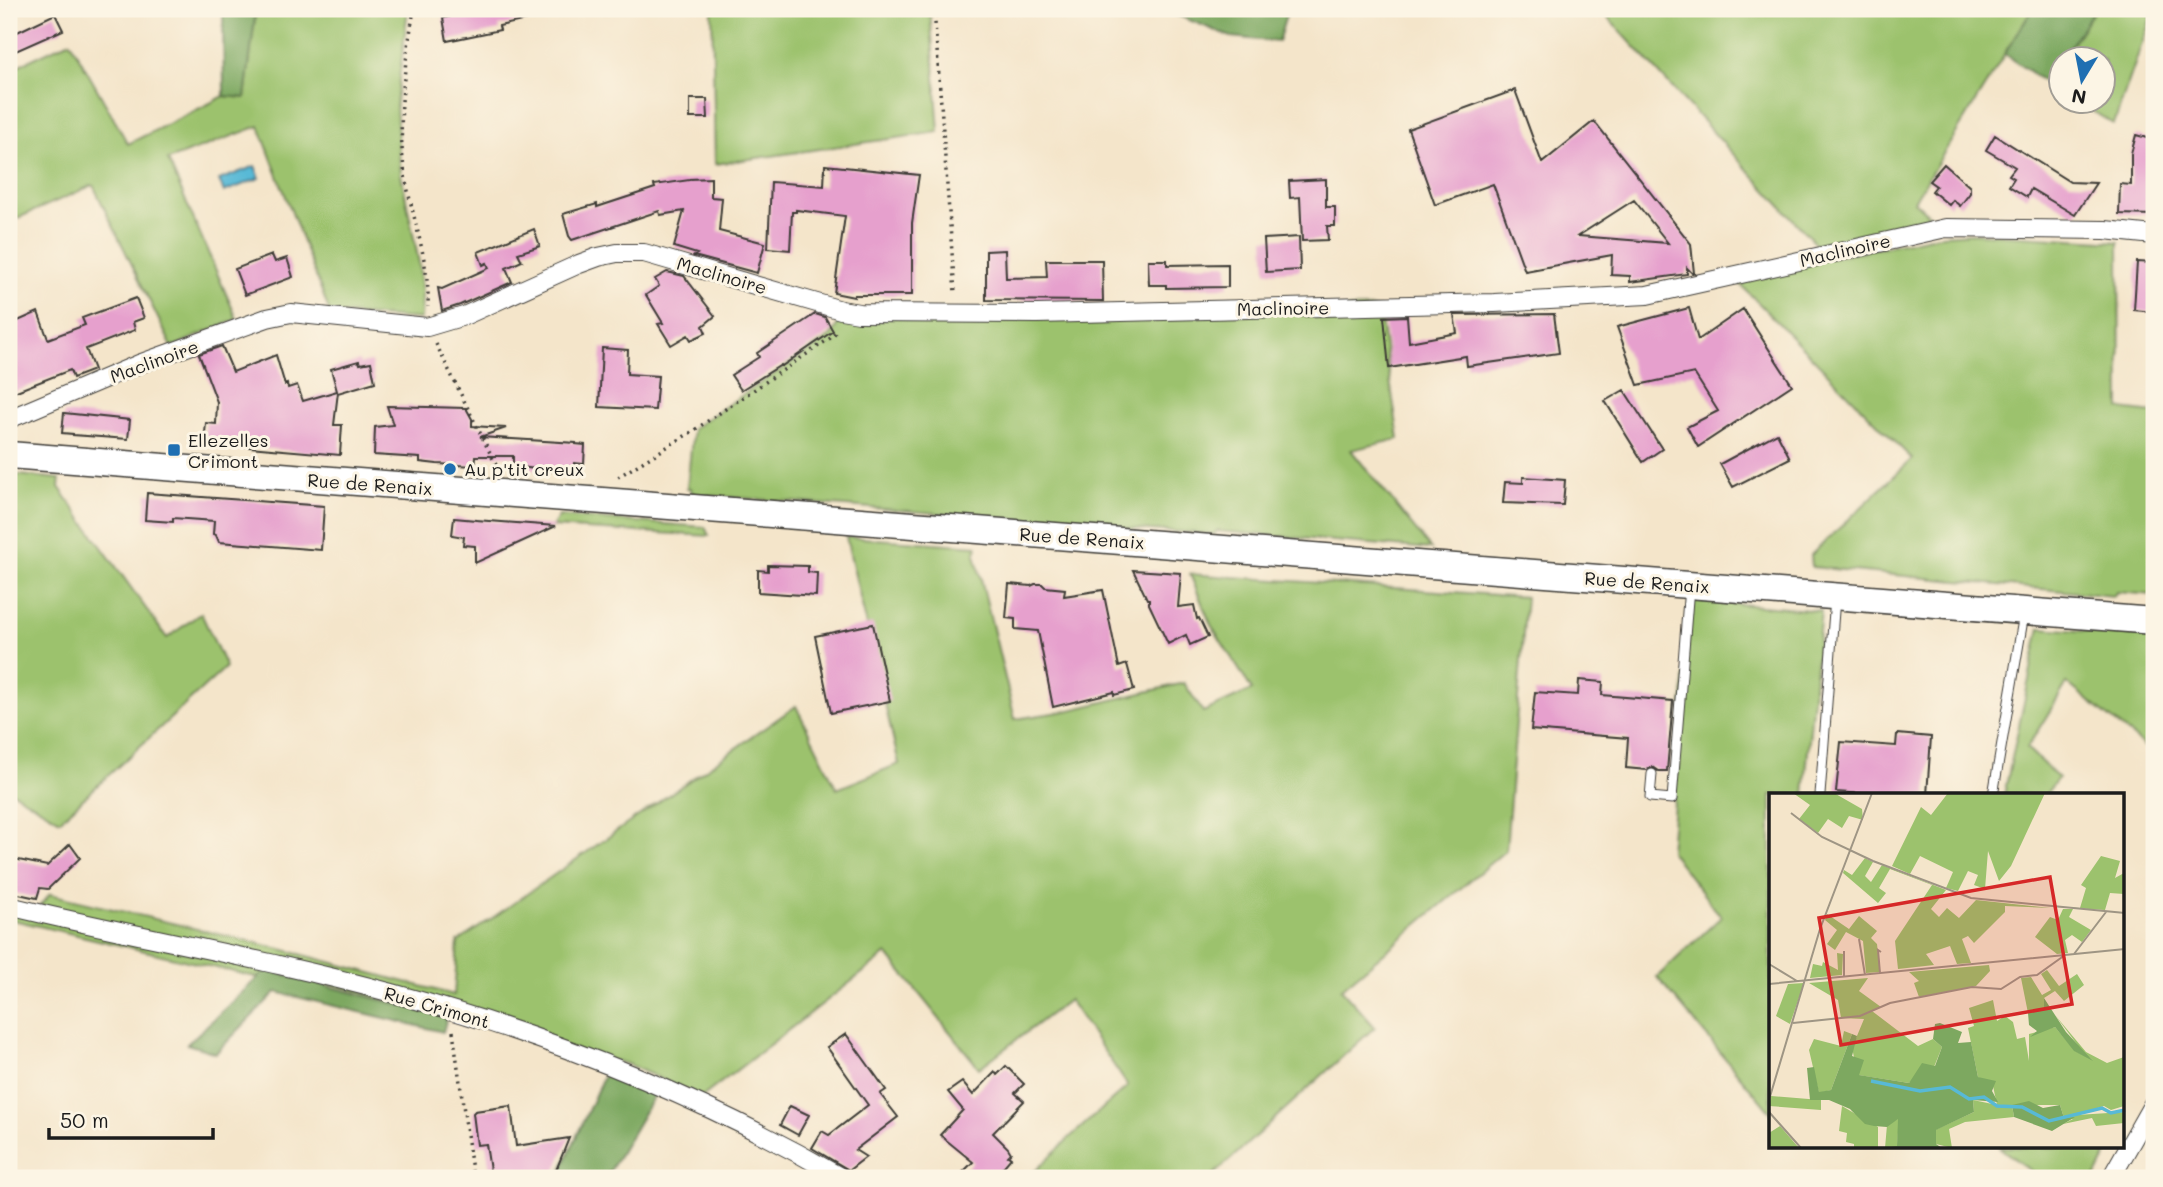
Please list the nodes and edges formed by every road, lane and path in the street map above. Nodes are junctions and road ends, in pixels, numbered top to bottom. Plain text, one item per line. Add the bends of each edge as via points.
1 (414, 9) edge
2 (934, 9) edge
3 (2154, 235) edge
4 (841, 310) junction
5 (957, 313) junction
6 (428, 327) junction
7 (9, 419) edge
8 (9, 456) edge
9 (506, 494) junction
10 (594, 501) junction
11 (1690, 585) junction
12 (1835, 596) junction
13 (2025, 611) junction
14 (2154, 621) edge
15 (1652, 774) dead end
16 (1820, 793) edge
17 (1993, 793) edge
18 (9, 906) edge
19 (451, 1009) junction
20 (2154, 1102) edge
21 (473, 1178) edge
22 (842, 1178) edge
23 (2111, 1178) edge

1 - 6 path via 400,110 401,138 424,258
2 - 5 path
3 - 5 street, Maclinoire via 1946,228 1647,295 1480,304
4 - 5 street, Maclinoire
4 - 6 street, Maclinoire via 630,252 579,264 464,316
4 - 10 path via 832,337 615,479
6 - 7 street, Maclinoire via 291,313 267,318 139,364
6 - 9 path
8 - 9 main road, Rue de Renaix
9 - 10 main road, Rue de Renaix
10 - 11 main road, Rue de Renaix
11 - 12 main road, Rue de Renaix
11 - 15 lane via 1672,799 1650,797
12 - 13 main road, Rue de Renaix
12 - 16 lane
13 - 14 main road, Rue de Renaix
13 - 17 lane
18 - 19 street, Rue Crimont via 251,958
19 - 21 path
19 - 22 street, Rue Crimont via 545,1040 692,1100
20 - 23 street

